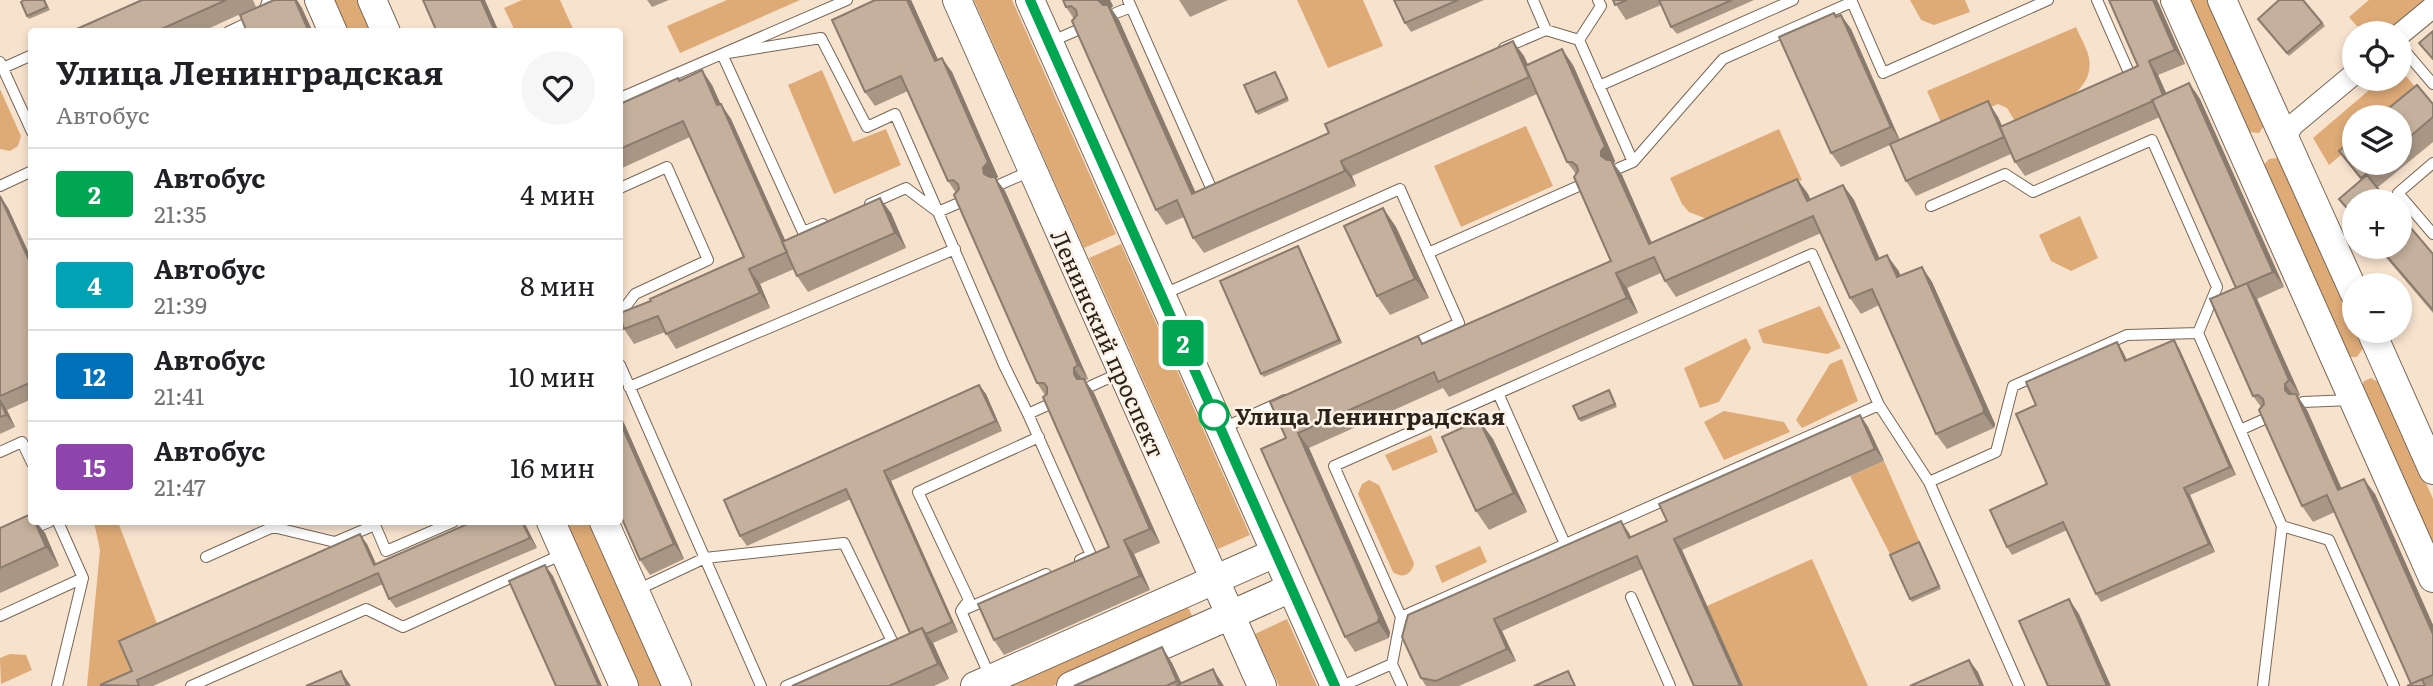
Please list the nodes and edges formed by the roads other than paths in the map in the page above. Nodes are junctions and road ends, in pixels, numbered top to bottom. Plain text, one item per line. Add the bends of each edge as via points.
1 (268, 0) edge
2 (319, 0) edge
3 (372, 0) edge
4 (847, 0) edge
5 (957, 0) edge
6 (1030, 0) edge
7 (1533, 0) edge
8 (1598, 0) edge
9 (1793, 0) edge
10 (2048, 0) edge
11 (2097, 0) edge
12 (2175, 0) edge
13 (2222, 0) edge
14 (1130, 3) edge
15 (2433, 7) edge
16 (1116, 13) dead end
17 (2412, 24) edge
18 (236, 28) edge
19 (331, 28) edge
20 (384, 28) edge
21 (1080, 29) edge
22 (1546, 30) junction
23 (1578, 40) junction
24 (1049, 43) junction
25 (1496, 52) edge
26 (722, 54) junction
27 (28, 56) edge
28 (2412, 59) edge
29 (1, 65) edge
30 (2130, 75) edge
31 (2342, 84) edge
32 (2433, 84) edge
33 (1599, 86) junction
34 (623, 97) edge
35 (28, 120) edge
36 (2283, 138) junction
37 (2245, 156) junction
38 (1633, 162) junction
39 (2433, 163) edge
40 (1619, 168) dead end
41 (1032, 170) junction
42 (28, 173) edge
43 (1001, 184) edge
44 (1225, 185) edge
45 (1581, 185) edge
46 (0, 186) edge
47 (623, 187) edge
48 (961, 202) edge
49 (1931, 206) dead end
50 (860, 208) edge
51 (938, 212) junction
52 (837, 218) edge
53 (2433, 234) edge
54 (955, 248) junction
55 (1428, 253) junction
56 (2345, 273) edge
57 (1161, 295) junction
58 (623, 310) edge
59 (2197, 333) junction
60 (2376, 343) edge
61 (1395, 352) edge
62 (623, 372) edge
63 (1122, 372) junction
64 (1091, 386) dead end
65 (629, 387) junction
66 (1498, 393) junction
67 (1294, 397) edge
68 (2354, 400) junction
69 (2303, 402) edge
70 (1050, 404) edge
71 (1879, 405) junction
72 (1028, 414) junction
73 (2267, 418) edge
74 (1220, 429) junction
75 (2240, 430) junction
76 (1039, 437) junction
77 (0, 452) edge
78 (28, 455) edge
79 (2433, 470) edge
80 (1929, 482) junction
81 (42, 525) edge
82 (59, 525) edge
83 (270, 525) edge
84 (275, 525) edge
85 (372, 525) edge
86 (374, 525) edge
87 (446, 525) edge
88 (552, 525) edge
89 (605, 525) edge
90 (2283, 526) junction
91 (24, 532) edge
92 (1565, 544) junction
93 (565, 553) junction
94 (1275, 553) junction
95 (206, 557) dead end
96 (705, 558) junction
97 (1068, 565) edge
98 (1056, 570) edge
99 (83, 578) junction
100 (2433, 578) edge
101 (1214, 580) junction
102 (1291, 587) junction
103 (635, 592) junction
104 (1631, 597) dead end
105 (961, 611) junction
106 (1230, 615) junction
107 (0, 616) edge
108 (1401, 617) junction
109 (1392, 664) junction
110 (983, 682) edge
111 (57, 686) edge
112 (191, 686) edge
113 (624, 686) edge
114 (677, 686) edge
115 (761, 686) edge
116 (786, 686) edge
117 (1071, 686) edge
118 (1262, 686) edge
119 (1335, 686) edge
120 (1342, 686) edge
121 (1402, 686) edge
122 (1670, 686) edge
123 (2019, 686) edge
124 (2263, 686) edge
125 (2394, 686) edge

1 - 18 lane via 262,16
2 - 19 street
3 - 20 street
4 - 26 lane
5 - 41 street, Ленинский проспект
6 - 24 street
7 - 22 lane
8 - 23 lane via 1601,6
9 - 33 lane
10 - 38 lane via 1883,73 1852,2 1723,59
11 - 30 lane
12 - 37 street
13 - 36 street
14 - 16 lane
14 - 44 lane via 1212,190
15 - 17 street
21 - 24 lane
22 - 23 lane
22 - 25 lane
23 - 33 lane
24 - 57 street
26 - 34 lane
26 - 51 lane via 821,38 867,127 895,114
26 - 52 lane via 803,232
27 - 29 lane
28 - 32 lane
29 - 35 lane
31 - 36 street
33 - 38 lane
36 - 37 street
36 - 56 street
37 - 68 street
38 - 40 lane
39 - 53 lane via 2398,193
41 - 43 lane
41 - 63 street, Ленинский проспект
42 - 46 lane
45 - 55 lane
47 - 58 lane via 667,167 708,260 635,294
48 - 51 lane
49 - 59 lane via 2005,174 2033,192 2152,139 2217,286
50 - 51 lane via 906,188
51 - 54 lane
54 - 65 lane
54 - 72 lane
55 - 57 lane via 1400,190
55 - 61 lane via 1459,323
57 - 74 street
59 - 75 lane
59 - 80 lane via 2127,335 2013,386 1996,452
60 - 79 street
62 - 65 lane
63 - 64 lane
63 - 101 street, Ленинский проспект
65 - 96 lane
66 - 71 lane via 1812,254
66 - 92 lane
66 - 108 lane via 1334,466
67 - 74 lane
68 - 69 lane
68 - 100 street
70 - 72 lane
71 - 80 lane
71 - 92 lane
72 - 76 lane
73 - 75 lane
74 - 94 street
75 - 90 lane
76 - 97 lane via 1091,555
76 - 105 lane via 918,492 969,600
77 - 78 lane via 22,442
80 - 123 lane
81 - 91 lane
82 - 99 lane
83 - 95 lane
84 - 85 lane via 334,542
86 - 87 lane via 386,551
88 - 93 street
89 - 103 street
90 - 124 lane
90 - 125 lane via 2329,540
92 - 108 lane
93 - 112 lane via 403,627 366,609
93 - 113 street
94 - 101 street
94 - 102 street
96 - 103 lane
96 - 115 lane
96 - 116 lane via 844,543 892,641
98 - 105 lane
99 - 107 lane
99 - 111 lane
101 - 106 street, Ленинский проспект
101 - 110 street
102 - 106 street
102 - 119 street
103 - 114 street
104 - 122 lane
105 - 110 lane
106 - 117 street
106 - 118 street, Ленинский проспект
108 - 109 lane
109 - 120 lane
109 - 121 lane

